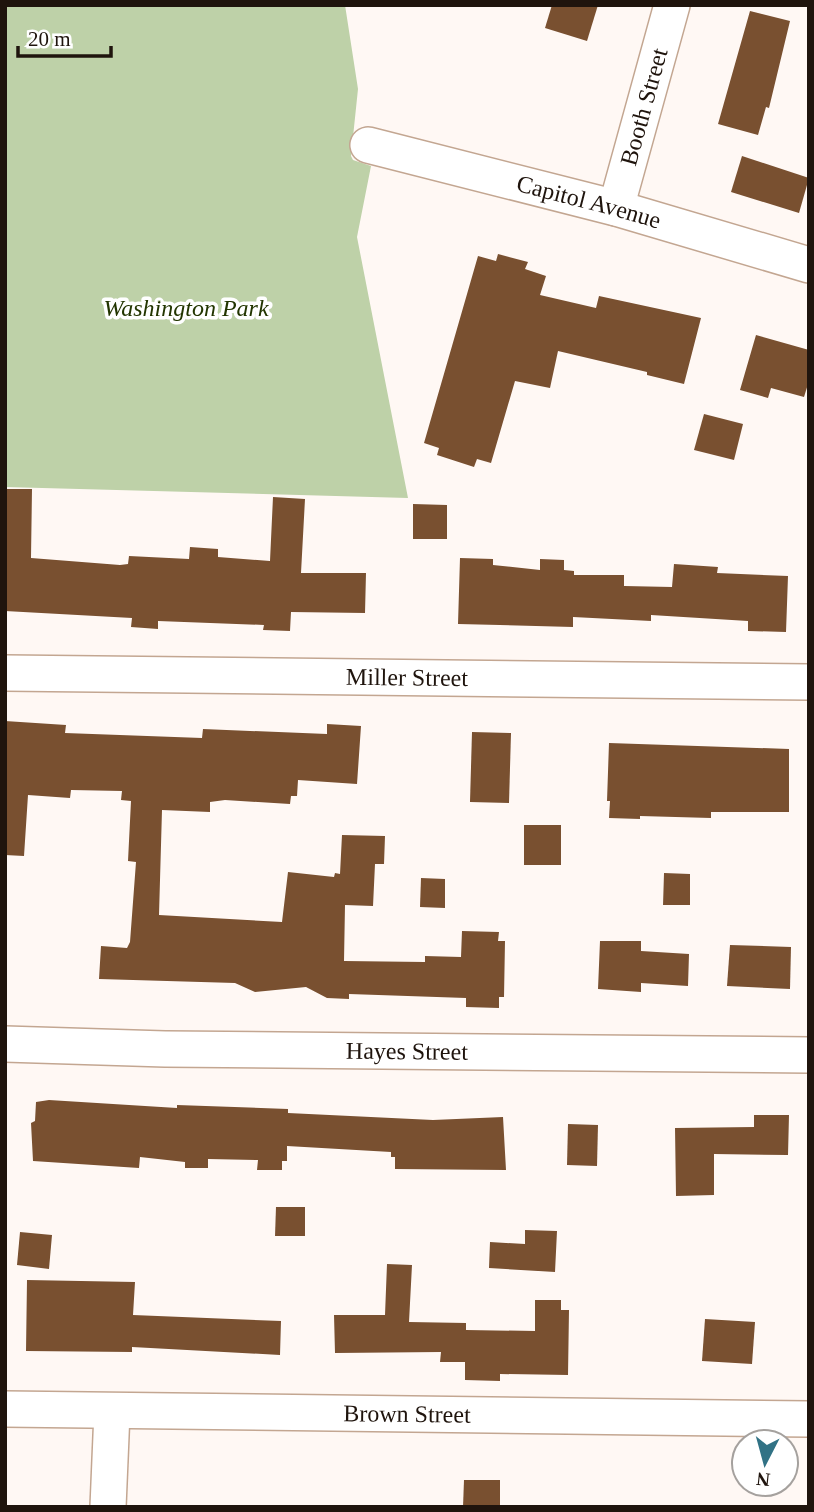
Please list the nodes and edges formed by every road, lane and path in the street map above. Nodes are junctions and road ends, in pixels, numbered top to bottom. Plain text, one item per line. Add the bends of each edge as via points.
1 (673, 5) edge
2 (368, 145) dead end
3 (615, 208) junction
4 (809, 265) edge
5 (5, 673) edge
6 (809, 682) edge
7 (5, 1044) edge
8 (809, 1055) edge
9 (5, 1409) edge
10 (112, 1412) junction
11 (809, 1419) edge
12 (108, 1507) edge

1 - 3 street, Booth Street
2 - 3 street, Capitol Avenue
3 - 4 street, Capitol Avenue
5 - 6 street, Miller Street
7 - 8 street, Hayes Street
9 - 10 street, Brown Street
10 - 11 street, Brown Street
10 - 12 street

